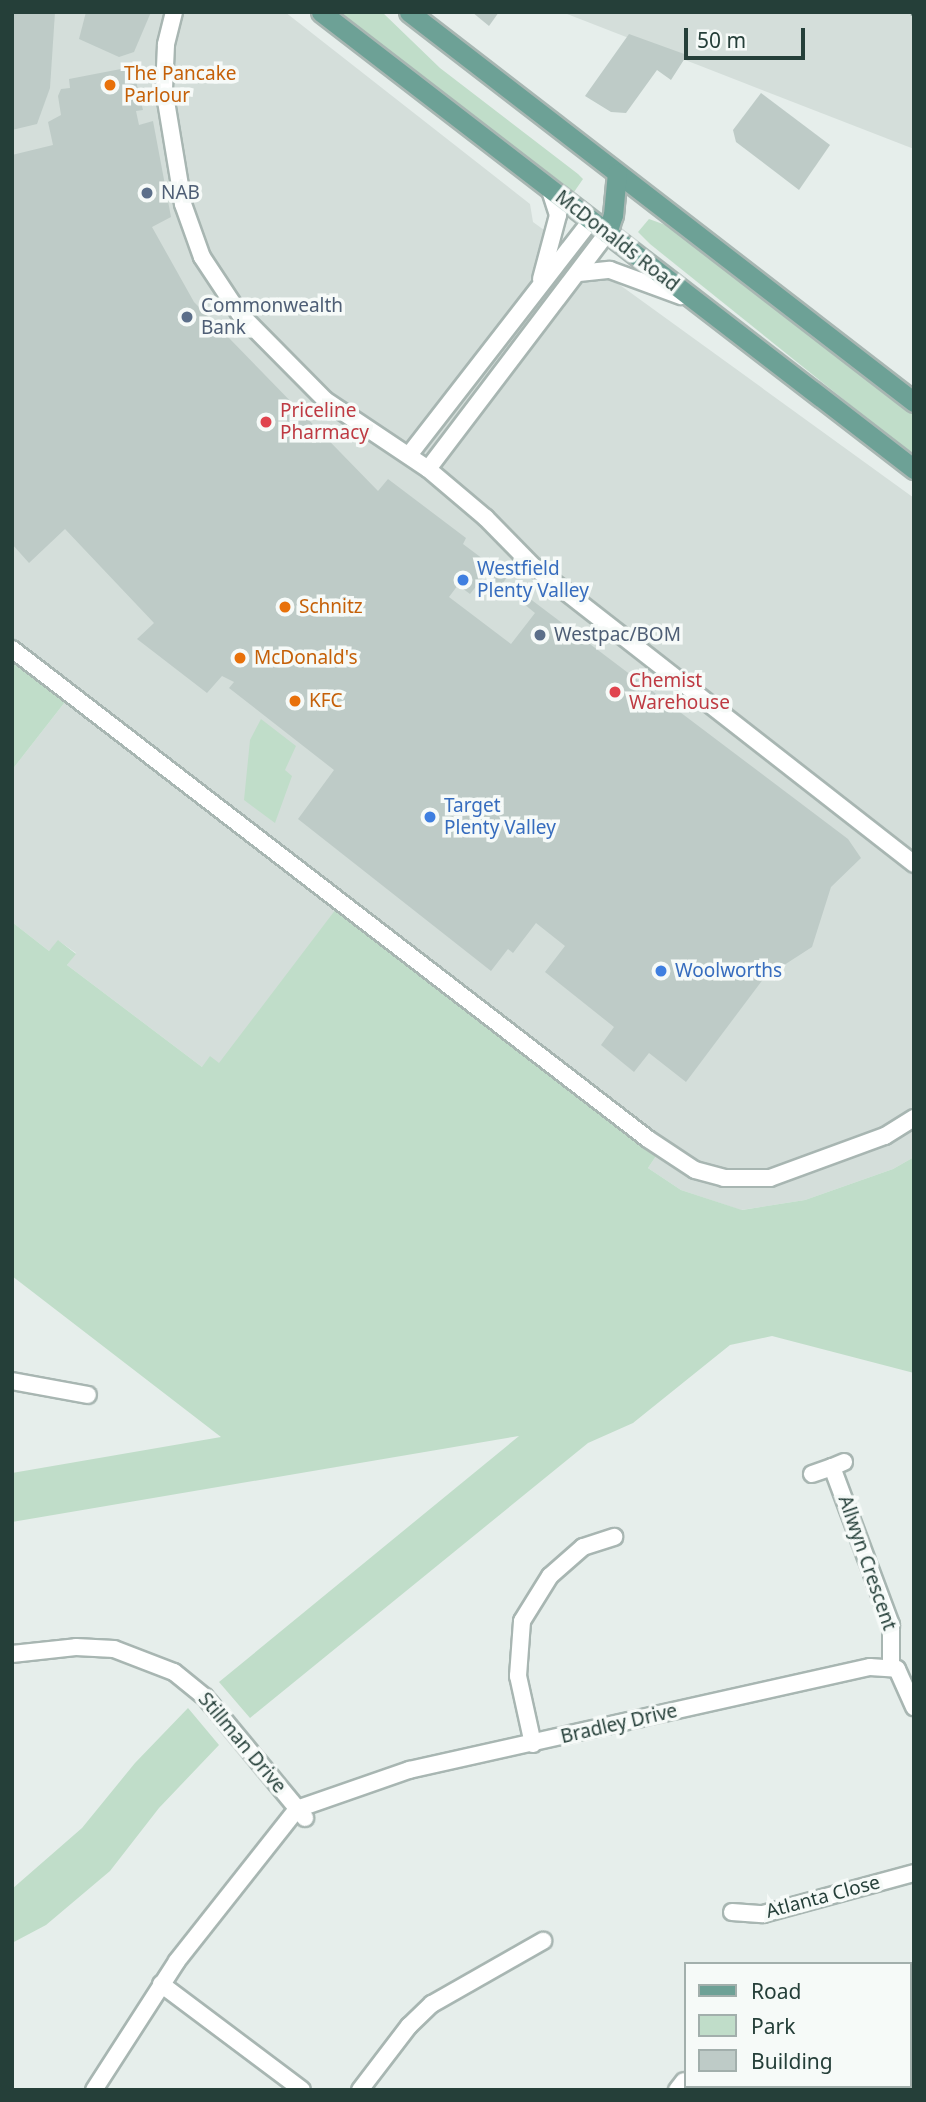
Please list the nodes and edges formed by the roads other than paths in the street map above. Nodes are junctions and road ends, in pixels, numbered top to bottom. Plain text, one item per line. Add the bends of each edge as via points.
1 (174, 12) edge
2 (321, 12) edge
3 (409, 12) edge
4 (617, 173) junction
5 (549, 188) junction
6 (590, 220) junction
7 (607, 233) junction
8 (579, 273) junction
9 (538, 288) junction
10 (699, 304) junction
11 (914, 402) edge
12 (409, 455) junction
13 (428, 469) junction
14 (914, 469) edge
15 (12, 649) edge
16 (882, 835) junction
17 (914, 852) edge
18 (914, 864) edge
19 (914, 1118) edge
20 (12, 1381) edge
21 (88, 1395) dead end
22 (812, 1474) dead end
23 (614, 1537) dead end
24 (12, 1654) edge
25 (891, 1666) junction
26 (914, 1707) edge
27 (533, 1744) junction
28 (301, 1814) junction
29 (914, 1873) edge
30 (732, 1912) dead end
31 (543, 1941) dead end
32 (161, 1984) junction
33 (94, 2090) edge
34 (302, 2090) edge
35 (360, 2090) edge

1 - 12 street via 166,45 164,89 183,204 202,257 239,313 313,390
2 - 5 main road, McDonalds Road
3 - 4 main road
4 - 6 main road
4 - 7 main road via 614,215
4 - 11 main road
5 - 6 main road, McDonalds Road
5 - 9 street via 558,219
6 - 7 main road, McDonalds Road
6 - 9 street
7 - 8 street
7 - 10 main road, McDonalds Road
8 - 10 street via 610,270
8 - 13 street
9 - 12 street
10 - 14 main road, McDonalds Road
12 - 13 street
13 - 16 street via 534,567
15 - 19 street via 629,1125 695,1170 724,1178 769,1178 874,1141
16 - 17 street
16 - 18 street
20 - 21 street
22 - 25 street, Allwyn Crescent via 838,1465 891,1625
23 - 27 street via 583,1547 550,1576 522,1621 517,1676
24 - 28 street, Stillman Drive via 93,1647 155,1661 205,1697
25 - 26 street via 903,1674
25 - 27 street, Bradley Drive
27 - 28 street, Bradley Drive via 409,1770 349,1791 325,1810
28 - 32 street, Bradley Drive
29 - 30 street, Atlanta Close via 763,1914
31 - 35 street via 432,2004 409,2026
32 - 33 street, Bradley Drive
32 - 34 street

